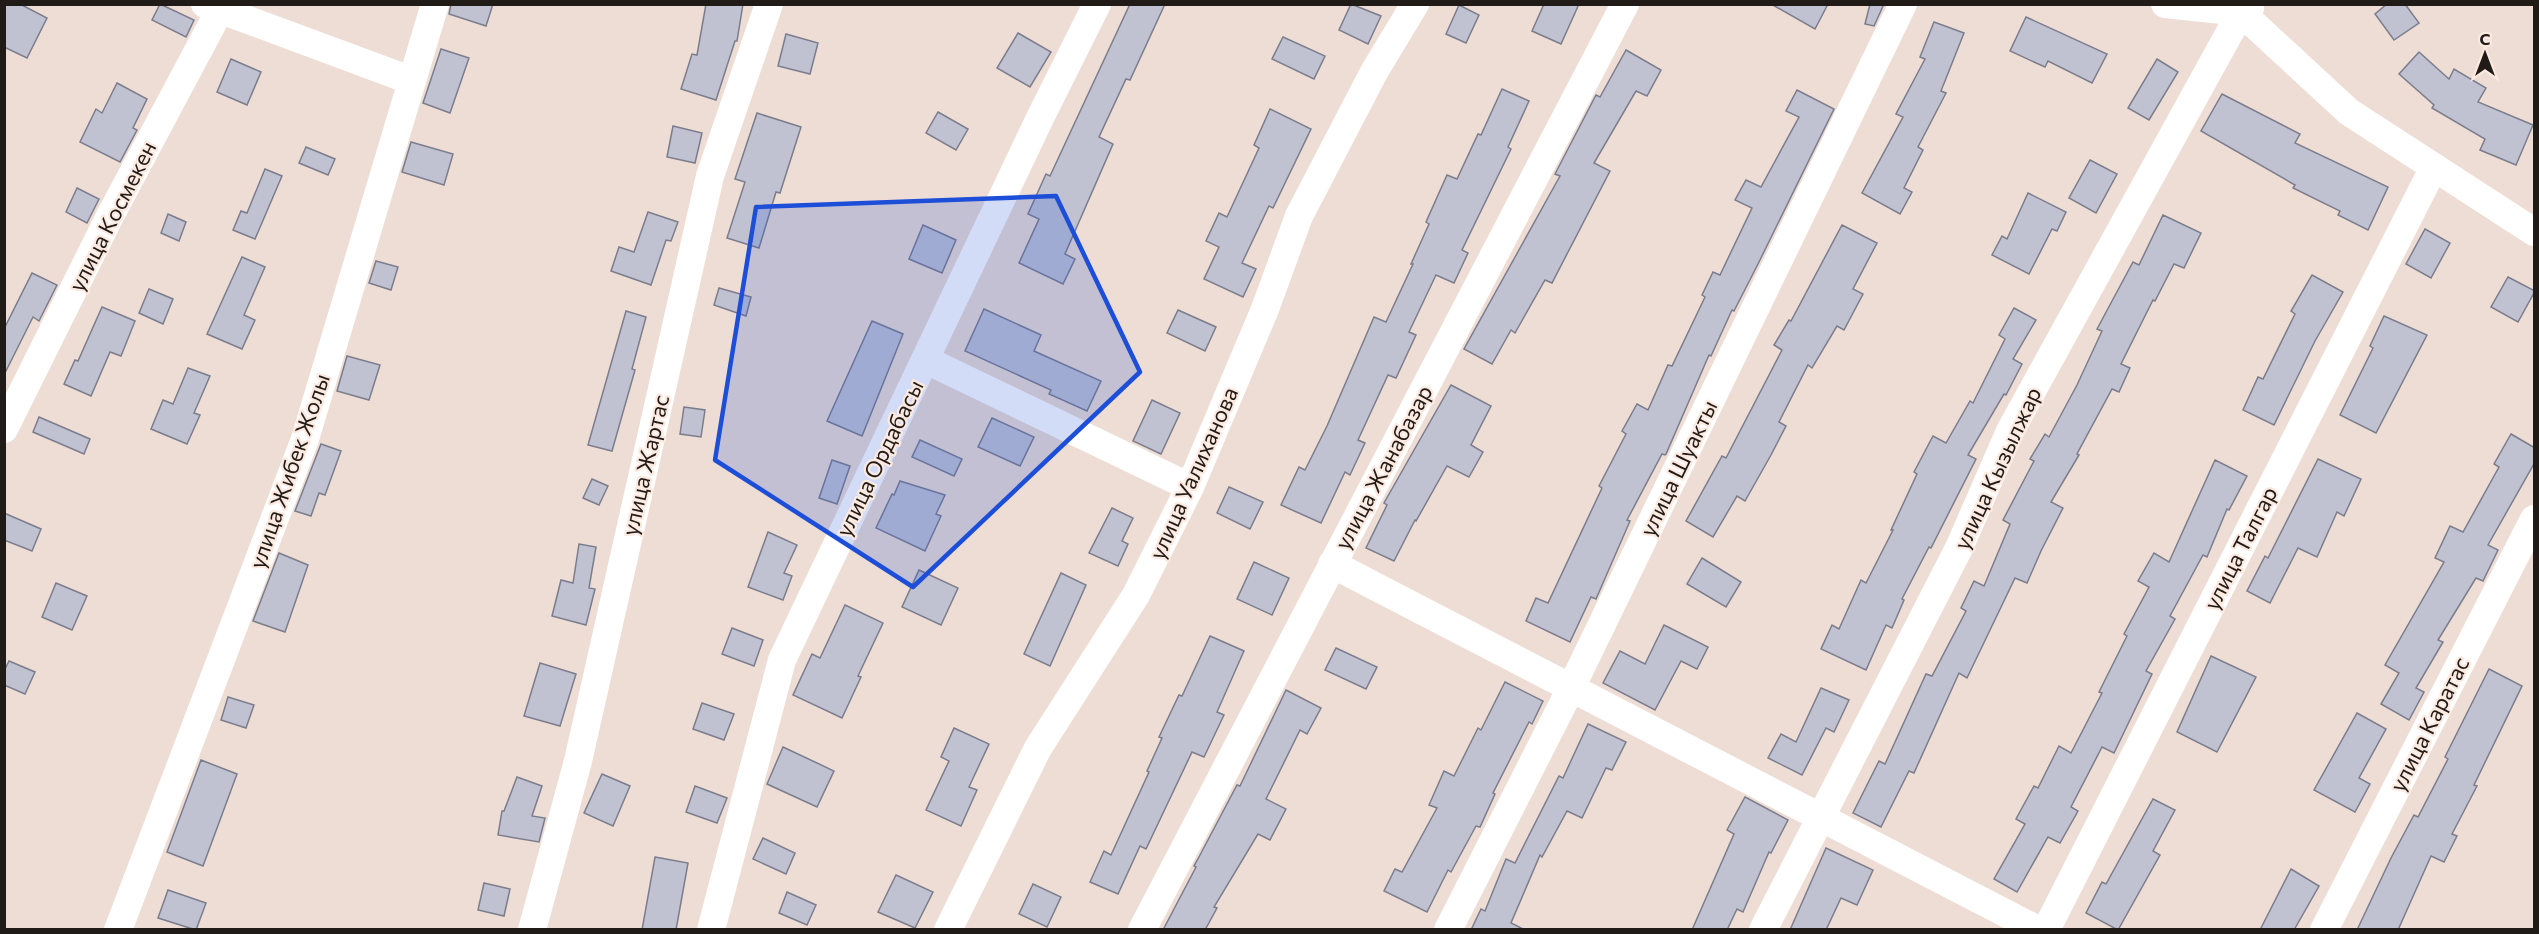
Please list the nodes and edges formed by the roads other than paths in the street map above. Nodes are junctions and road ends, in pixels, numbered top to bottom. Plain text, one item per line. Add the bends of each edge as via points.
1 (435, 4) edge
2 (770, 4) edge
3 (1097, 4) edge
4 (1415, 4) edge
5 (1625, 4) edge
6 (1903, 4) edge
7 (2165, 4) edge
8 (216, 7) edge
9 (2243, 7) edge
10 (410, 80) junction
11 (2434, 167) junction
12 (2535, 232) edge
13 (926, 360) junction
14 (4, 429) edge
15 (1190, 487) junction
16 (2535, 519) edge
17 (1332, 564) junction
18 (1571, 688) junction
19 (1822, 818) junction
20 (118, 930) edge
21 (532, 930) edge
22 (711, 930) edge
23 (948, 930) edge
24 (1142, 930) edge
25 (1448, 930) edge
26 (1763, 930) edge
27 (2038, 930) edge
28 (2046, 930) edge
29 (2324, 930) edge

1 - 10 street, улица Жибек Жолы
2 - 21 street, улица Жартас via 710,176 578,761
3 - 13 street, улица Ордабасы
4 - 15 street, улица Уалиханова via 1374,72 1299,216 1265,309
5 - 17 street, улица Жанабазар
6 - 18 street, улица Шуакты
7 - 9 street
8 - 10 street
8 - 14 street, улица Космекен
9 - 11 street via 2349,112
9 - 19 street, улица Кызылжар via 2010,431 1959,548
10 - 20 street, улица Жибек Жолы via 304,439
11 - 12 street
11 - 28 street, улица Талгар
13 - 15 street
13 - 22 street, улица Ордабасы via 782,660
15 - 23 street, улица Уалиханова via 1136,595 1038,748
16 - 29 street, улица Каратас
17 - 18 street
17 - 24 street, улица Жанабазар
18 - 19 street
18 - 25 street, улица Шуакты
19 - 26 street, улица Кызылжар
19 - 27 street

